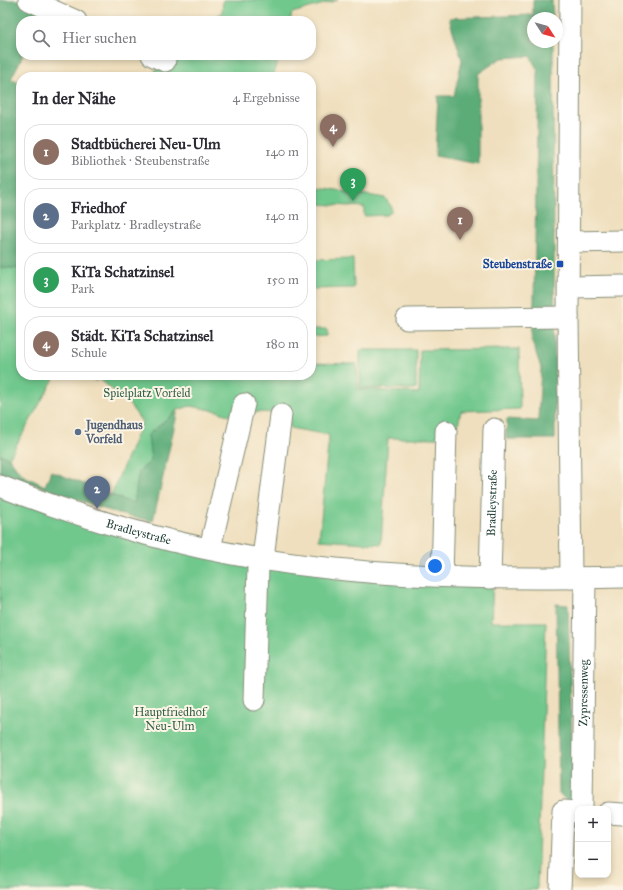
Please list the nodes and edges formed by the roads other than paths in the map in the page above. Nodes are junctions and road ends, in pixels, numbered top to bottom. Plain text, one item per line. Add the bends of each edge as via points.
1 (30, 0) edge
2 (570, 0) edge
3 (65, 16) edge
4 (623, 241) edge
5 (570, 242) junction
6 (623, 286) edge
7 (569, 287) junction
8 (568, 317) junction
9 (407, 320) dead end
10 (244, 404) dead end
11 (281, 415) dead end
12 (494, 429) dead end
13 (446, 431) dead end
14 (0, 486) edge
15 (210, 548) junction
16 (261, 559) junction
17 (442, 576) junction
18 (623, 577) edge
19 (490, 578) junction
20 (578, 578) junction
21 (254, 700) dead end
22 (580, 806) edge
23 (575, 809) edge
24 (611, 813) edge
25 (623, 814) edge
26 (560, 890) edge

1 - 3 street
2 - 5 street
4 - 5 street
5 - 7 street
6 - 7 street
7 - 8 street
8 - 9 street
8 - 20 street
10 - 15 street
11 - 16 street
12 - 19 street, Bradleystraße
13 - 17 street
14 - 15 street, Bradleystraße via 135,531
15 - 16 street, Bradleystraße
16 - 17 street, Bradleystraße via 335,569
16 - 21 street via 258,566
17 - 19 street, Bradleystraße
18 - 20 street, Bradleystraße
19 - 20 street, Bradleystraße
20 - 22 street, Zypressenweg
23 - 26 street, Zypressenweg via 563,811
24 - 25 street

